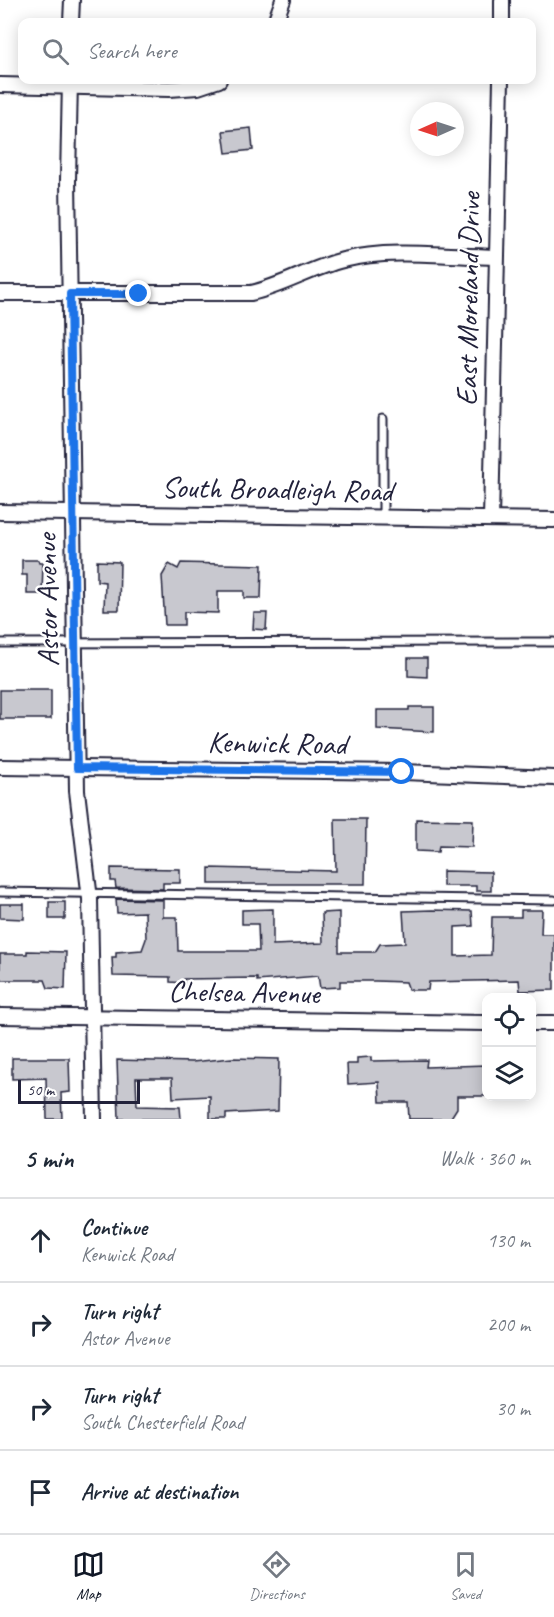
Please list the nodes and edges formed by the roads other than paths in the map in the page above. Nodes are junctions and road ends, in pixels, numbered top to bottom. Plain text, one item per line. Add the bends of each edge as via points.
1 (72, 0) edge
2 (283, 0) edge
3 (502, 0) edge
4 (72, 18) edge
5 (276, 18) edge
6 (502, 18) edge
7 (35, 84) edge
8 (70, 84) edge
9 (86, 84) edge
10 (207, 84) edge
11 (501, 84) edge
12 (0, 85) edge
13 (496, 257) junction
14 (0, 293) edge
15 (70, 294) junction
16 (383, 419) dead end
17 (0, 512) edge
18 (73, 513) junction
19 (383, 518) junction
20 (491, 519) junction
21 (554, 520) edge
22 (554, 642) edge
23 (0, 643) edge
24 (75, 644) junction
25 (0, 766) edge
26 (77, 768) junction
27 (554, 778) edge
28 (0, 892) edge
29 (89, 894) junction
30 (554, 900) edge
31 (0, 1016) edge
32 (92, 1018) junction
33 (482, 1023) edge
34 (536, 1023) edge
35 (554, 1023) edge
36 (94, 1119) edge

1 - 4 street
2 - 5 street
3 - 6 street
7 - 12 street
8 - 15 street, Astor Avenue
9 - 10 street via 169,89
11 - 13 street, East Moreland Drive
13 - 15 street via 362,257 343,260 251,293
13 - 20 street, East Moreland Drive
14 - 15 street
15 - 18 street, Astor Avenue
16 - 19 lane
17 - 18 street, South Broadleigh Road
18 - 19 street, South Broadleigh Road
18 - 24 street, Astor Avenue
19 - 20 street, South Broadleigh Road
20 - 21 street, South Broadleigh Road
22 - 24 lane
23 - 24 lane
24 - 26 street, Astor Avenue
25 - 26 street, Kenwick Road
26 - 27 street, Kenwick Road
26 - 29 street, Astor Avenue
28 - 29 lane
29 - 30 lane
29 - 32 street, Astor Avenue
31 - 32 street, Chelsea Avenue
32 - 33 street, Chelsea Avenue
32 - 36 street, Astor Avenue
34 - 35 street

